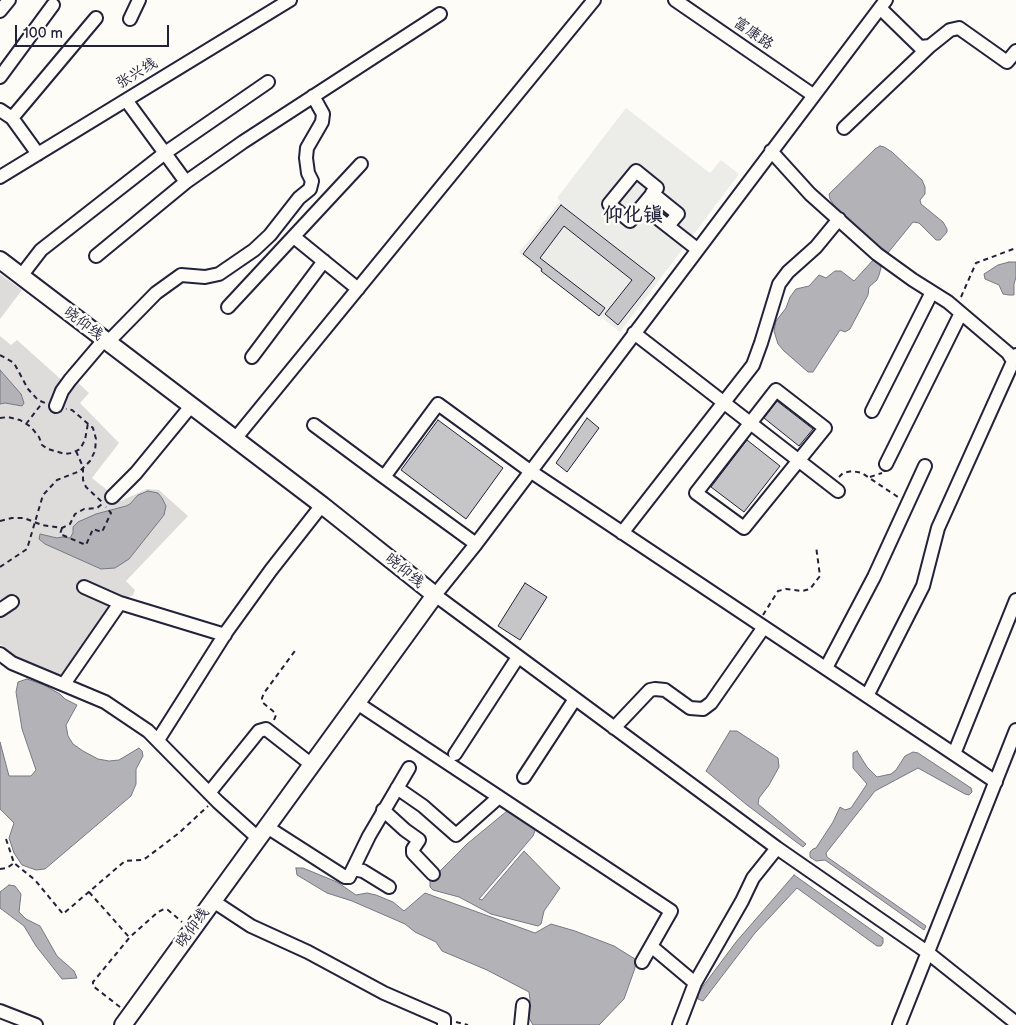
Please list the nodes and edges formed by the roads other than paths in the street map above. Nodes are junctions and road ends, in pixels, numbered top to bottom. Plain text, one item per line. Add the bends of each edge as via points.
1 (9, 0) edge
2 (138, 0) edge
3 (290, 0) edge
4 (594, 0) edge
5 (675, 0) edge
6 (883, 4) edge
7 (53, 5) dead end
8 (0, 11) edge
9 (440, 14) dead end
10 (96, 18) dead end
11 (130, 19) dead end
12 (930, 46) junction
13 (1016, 51) edge
14 (0, 76) edge
15 (268, 82) dead end
16 (813, 95) junction
17 (313, 96) junction
18 (126, 100) junction
19 (0, 110) edge
20 (12, 118) junction
21 (844, 128) dead end
22 (771, 151) junction
23 (165, 152) junction
24 (38, 154) junction
25 (361, 164) dead end
26 (0, 177) edge
27 (186, 182) junction
28 (652, 193) junction
29 (642, 206) junction
30 (839, 219) junction
31 (668, 226) junction
32 (294, 237) junction
33 (698, 249) junction
34 (96, 256) dead end
35 (0, 260) edge
36 (324, 261) junction
37 (21, 276) junction
38 (358, 290) junction
39 (932, 292) junction
40 (228, 308) dead end
41 (958, 311) junction
42 (634, 333) junction
43 (106, 341) junction
44 (252, 358) dead end
45 (1015, 358) edge
46 (723, 402) junction
47 (56, 406) road end
48 (191, 406) junction
49 (872, 411) dead end
50 (750, 424) junction
51 (314, 425) dead end
52 (235, 439) junction
53 (798, 461) junction
54 (886, 464) dead end
55 (925, 466) dead end
56 (530, 471) junction
57 (384, 477) junction
58 (834, 488) road end
59 (108, 500) road end
60 (322, 505) junction
61 (622, 533) junction
62 (476, 544) junction
63 (84, 587) dead end
64 (435, 595) junction
65 (1016, 600) edge
66 (12, 602) dead end
67 (120, 603) junction
68 (0, 610) edge
69 (761, 625) junction
70 (225, 635) junction
71 (0, 654) edge
72 (518, 657) junction
73 (826, 668) junction
74 (64, 684) junction
75 (867, 696) junction
76 (575, 699) junction
77 (357, 703) junction
78 (614, 728) junction
79 (1016, 730) edge
80 (158, 740) junction
81 (455, 754) dead end
82 (954, 754) junction
83 (312, 765) junction
84 (409, 768) dead end
85 (524, 777) dead end
86 (996, 782) junction
87 (397, 788) junction
88 (212, 796) junction
89 (500, 797) junction
90 (383, 810) junction
91 (263, 833) junction
92 (777, 848) junction
93 (353, 869) junction
94 (433, 874) dead end
95 (389, 887) dead end
96 (213, 901) junction
97 (651, 946) junction
98 (927, 952) junction
99 (642, 962) dead end
100 (695, 983) junction
101 (523, 1005) dead end
102 (0, 1011) edge
103 (127, 1020) edge
104 (1016, 1024) edge
105 (36, 1025) edge
106 (444, 1025) edge
107 (521, 1025) edge
108 (679, 1025) edge
109 (899, 1025) edge

1 - 8 street
2 - 11 street
3 - 18 street, 张兴线
4 - 38 street
5 - 16 street, 富康路
6 - 12 street via 920,47
6 - 16 street
7 - 14 street
9 - 17 street
10 - 20 street
12 - 13 street via 950,30 959,28 1007,62
12 - 21 street
15 - 23 street
16 - 22 street
17 - 27 street
17 - 43 street via 323,114 322,122 307,148 308,173 312,181 310,189 254,250 219,274 181,275 156,293
18 - 23 street
18 - 24 street, 张兴线
19 - 20 street
20 - 24 street
22 - 30 street via 810,194
22 - 33 street
23 - 27 street
23 - 37 street via 41,250
24 - 26 street, 张兴线
25 - 32 street
27 - 34 street
28 - 29 street
28 - 29 street via 656,188 636,171 609,204 630,220
28 - 31 street via 678,214
29 - 31 street
30 - 39 street via 877,254
30 - 46 street via 779,284 753,365
31 - 33 street
32 - 36 street
32 - 40 street
33 - 42 street
35 - 37 main road, 晓仰线
36 - 38 street
36 - 44 street
37 - 43 main road, 晓仰线
38 - 52 street
39 - 41 street
39 - 49 street
41 - 45 street
41 - 54 street
42 - 46 street
42 - 56 street
43 - 47 street via 70,380
43 - 48 main road, 晓仰线
45 - 75 street via 938,528 923,586
46 - 50 street
46 - 61 street
48 - 52 main road, 晓仰线
48 - 59 street via 136,473
50 - 53 street
50 - 53 street via 776,390 824,428
50 - 53 street via 696,493 744,528
51 - 57 street
52 - 60 main road, 晓仰线
53 - 58 street
55 - 73 street via 874,577
56 - 57 street via 438,404
56 - 61 street
56 - 62 street
57 - 62 street
60 - 64 main road, 晓仰线
60 - 70 street
61 - 69 street
62 - 64 street
63 - 67 street
64 - 72 street
64 - 77 main road, 晓仰线
65 - 82 street
66 - 68 street
67 - 70 street
67 - 74 street
69 - 73 street
69 - 78 street via 711,703 703,709 690,708 665,690 650,690
70 - 80 street
71 - 74 street via 12,663
72 - 76 street
72 - 81 street
73 - 75 street
74 - 80 street via 105,702
75 - 82 street
76 - 78 street
76 - 85 street
77 - 83 main road, 晓仰线
77 - 89 street
78 - 92 street
79 - 86 street
80 - 88 street
82 - 86 street
83 - 88 street via 266,729 259,732
83 - 91 main road, 晓仰线
84 - 87 street
86 - 98 street
87 - 89 street via 456,835
87 - 90 street
88 - 91 street
89 - 97 street via 671,910
90 - 93 street
90 - 94 street via 420,840 413,852
91 - 93 street via 345,877 349,877
91 - 96 main road, 晓仰线
92 - 98 street
92 - 100 street via 753,878
93 - 95 street
96 - 103 main road, 晓仰线
96 - 106 street via 251,926 444,1020
97 - 99 street
97 - 100 street
98 - 104 street
98 - 109 street
100 - 108 street
101 - 107 street
102 - 105 street

